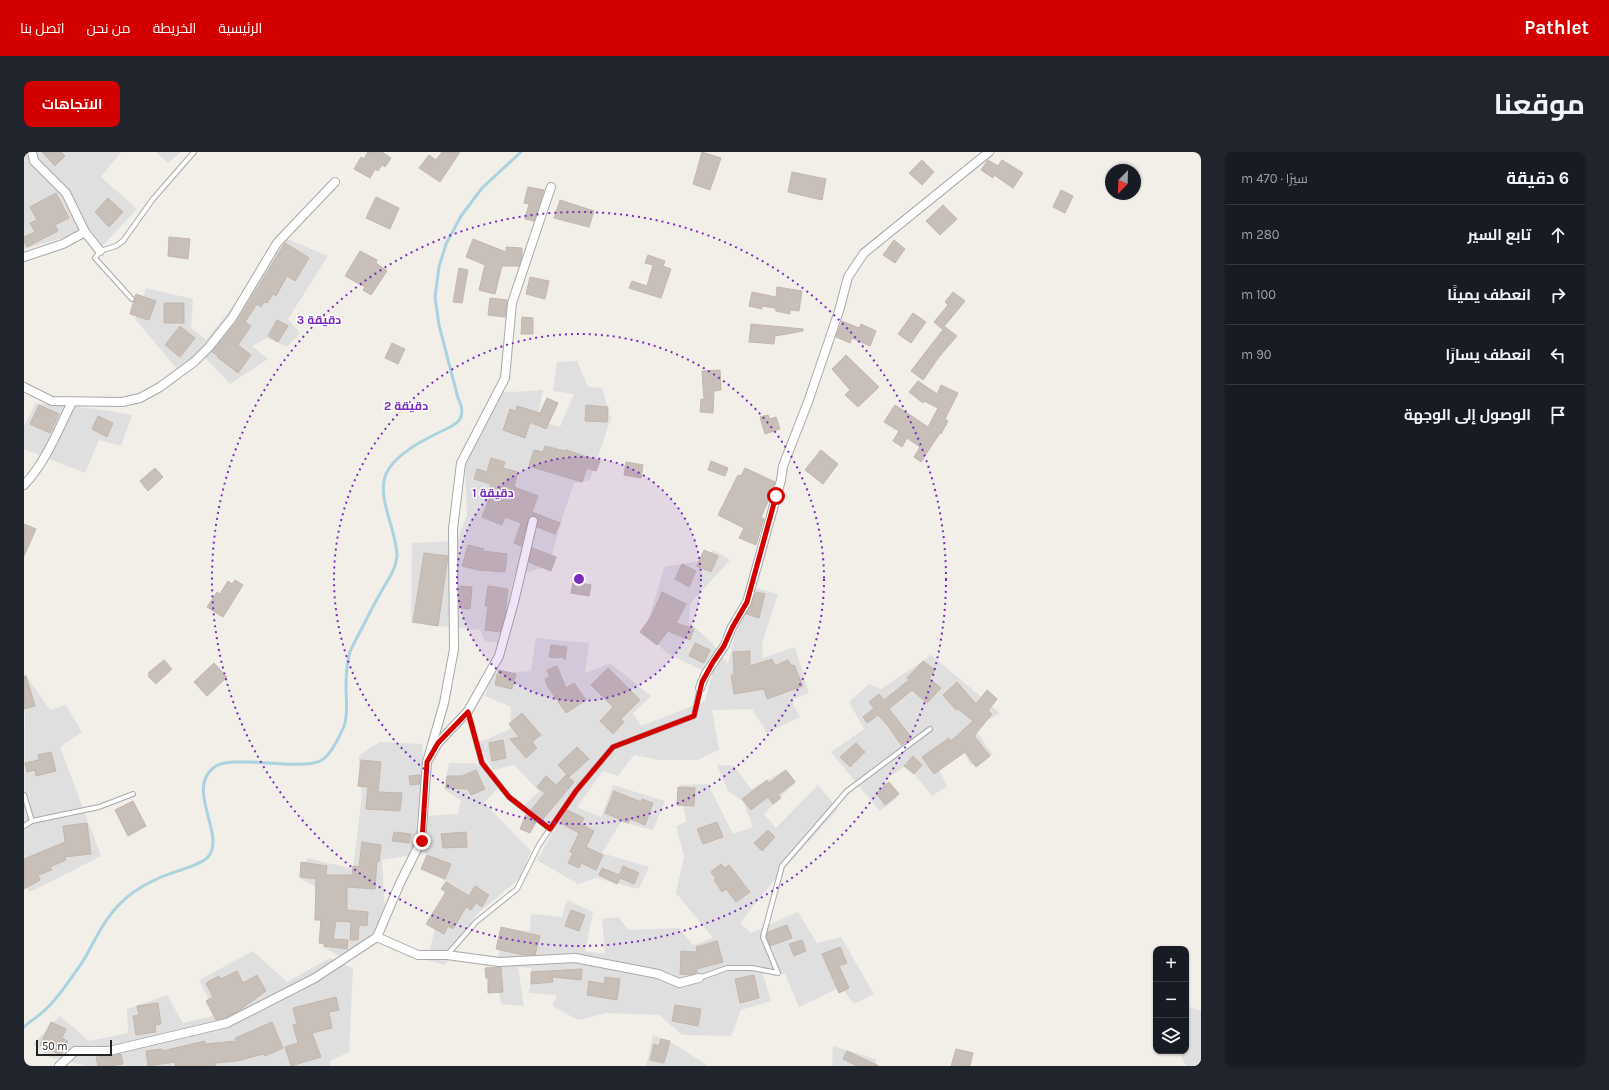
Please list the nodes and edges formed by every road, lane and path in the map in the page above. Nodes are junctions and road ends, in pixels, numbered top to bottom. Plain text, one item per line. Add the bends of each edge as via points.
1 (32, 152) edge
2 (194, 152) edge
3 (989, 152) edge
4 (335, 182) dead end
5 (551, 187) dead end
6 (85, 232) junction
7 (100, 251) junction
8 (24, 257) edge
9 (132, 299) dead end
10 (24, 387) edge
11 (72, 402) junction
12 (24, 485) edge
13 (533, 521) dead end
14 (700, 688) joint
15 (468, 712) junction
16 (930, 729) dead end
17 (427, 762) junction
18 (133, 794) dead end
19 (24, 795) edge
20 (32, 821) junction
21 (24, 826) edge
22 (550, 829) junction
23 (377, 937) junction
24 (448, 955) junction
25 (699, 978) joint
26 (59, 1066) edge

1 - 6 street via 34,161 66,193
2 - 7 lane via 153,199 123,241
3 - 14 street via 864,253 848,277 808,402 783,466 747,602
4 - 11 street via 277,243 232,318 194,362 140,398 122,402
5 - 17 street via 512,303 505,378 461,463 453,529 454,649 444,703
6 - 7 street
6 - 8 street via 63,244
7 - 9 lane via 95,258
10 - 11 street via 52,401
11 - 12 street via 42,462
13 - 15 street via 499,656
14 - 22 lane via 694,716 613,747 576,791
15 - 17 street via 438,743
15 - 22 lane via 482,763 509,797
16 - 25 lane via 847,791 782,866 763,937 778,973 752,968 727,968
17 - 23 street via 422,841 400,883
18 - 20 lane via 98,807
19 - 20 lane
20 - 21 lane
22 - 24 lane via 517,889 476,922
23 - 24 street via 418,955
23 - 26 street via 315,978 227,1023 109,1050 76,1051
24 - 25 street via 499,962 576,958 658,974 679,983

